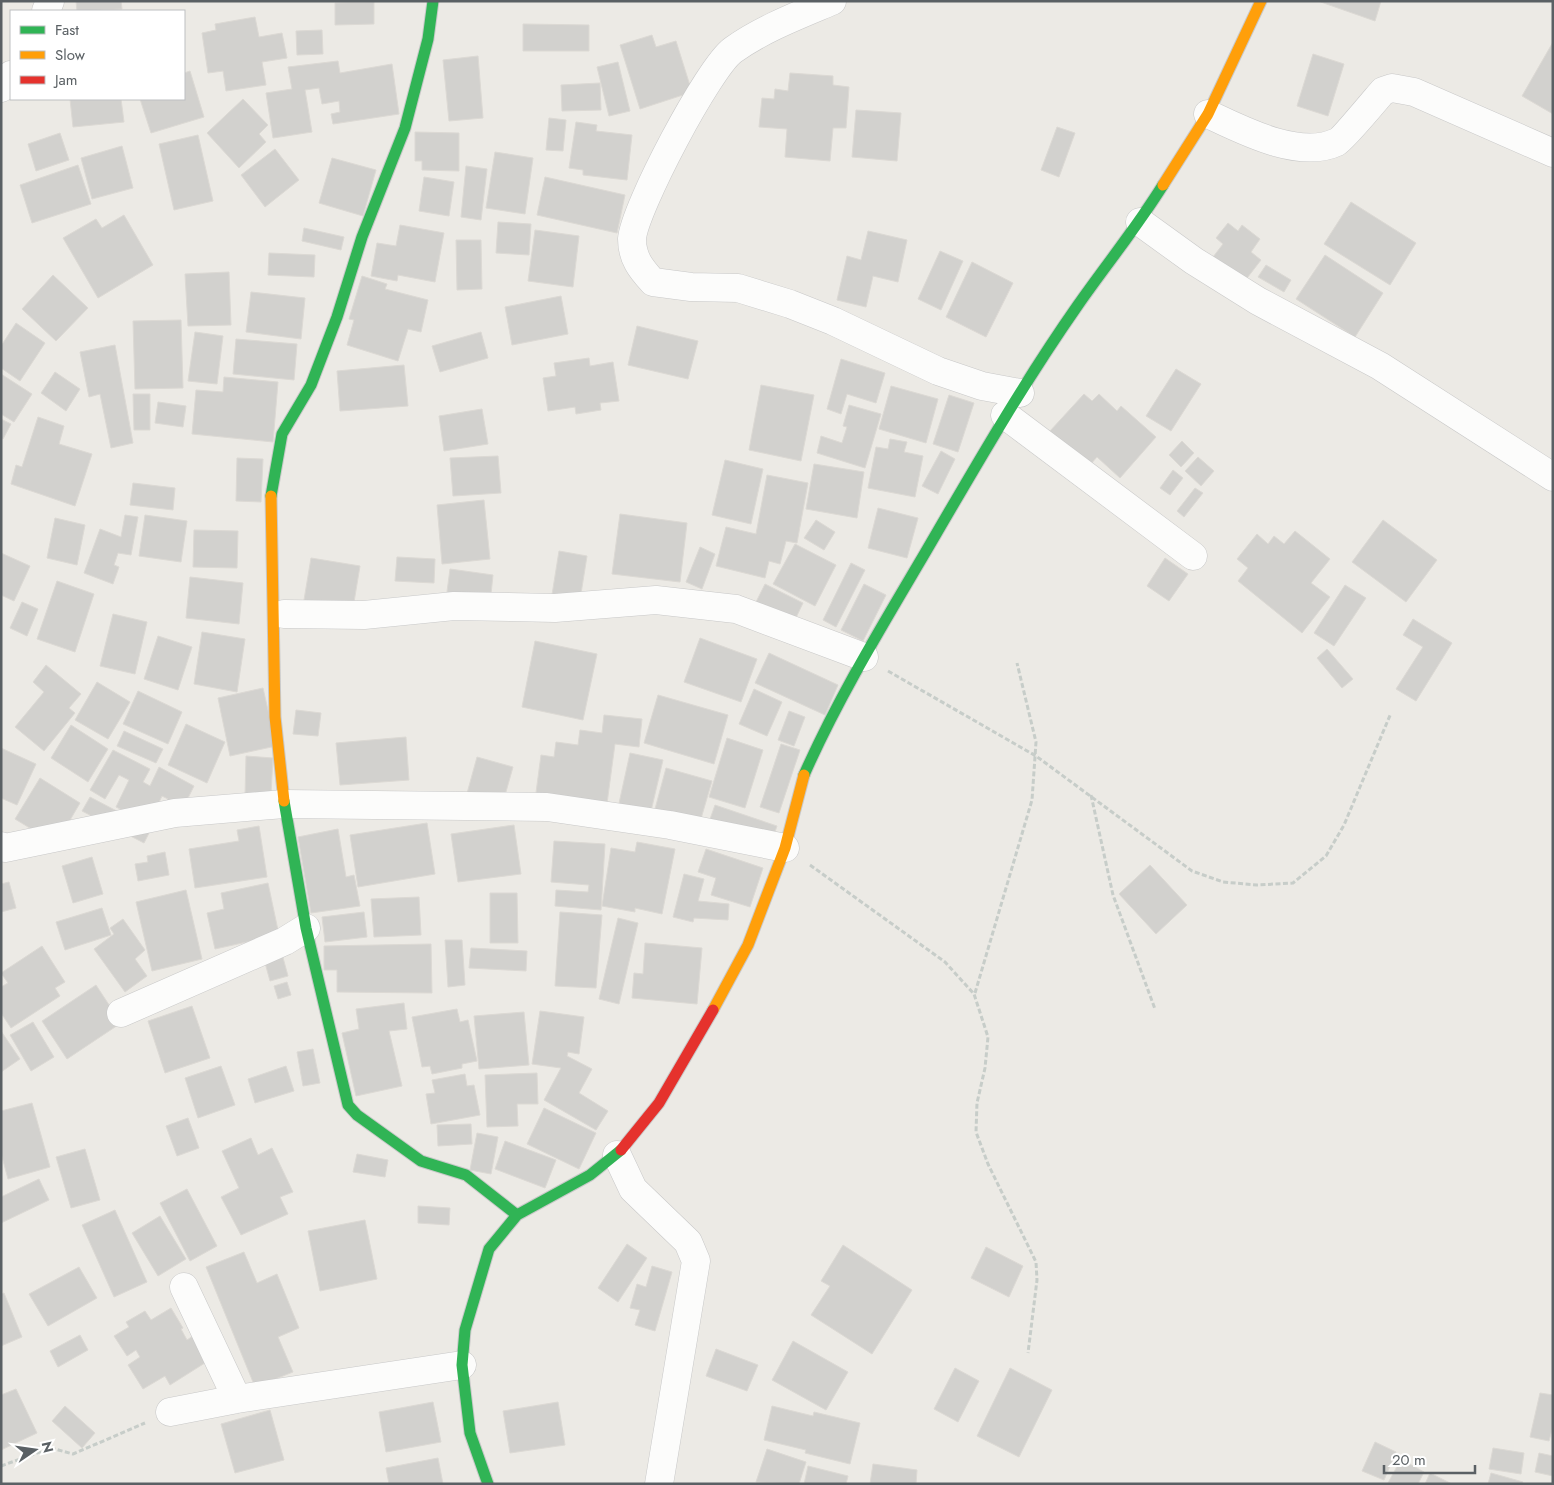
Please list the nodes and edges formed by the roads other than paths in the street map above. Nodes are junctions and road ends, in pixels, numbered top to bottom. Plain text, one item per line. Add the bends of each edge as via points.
1 (433, 1) edge
2 (832, 1) edge
3 (1261, 1) edge
4 (10, 76) edge
5 (1, 88) edge
6 (1208, 114) junction
7 (1553, 153) edge
8 (1140, 222) junction
9 (1012, 404) junction
10 (1553, 477) edge
11 (1193, 556) dead end
12 (284, 614) dead end
13 (864, 657) junction
14 (284, 804) junction
15 (1, 846) edge
16 (785, 848) junction
17 (306, 928) junction
18 (121, 1013) dead end
19 (617, 1155) junction
20 (517, 1215) junction
21 (184, 1287) dead end
22 (462, 1365) junction
23 (237, 1399) junction
24 (170, 1412) road end
25 (666, 1483) edge
26 (488, 1484) edge

1 - 14 street via 428,39 405,128 362,237 311,385 282,434 272,487 270,539 275,717
2 - 9 street via 731,51 681,126 647,196 632,239 636,263 653,282 738,288 790,304 938,371 982,386
3 - 6 street
4 - 5 street
6 - 7 street via 1250,134 1287,145 1316,147 1338,142 1383,91 1392,88 1414,92
6 - 8 street
8 - 9 street via 1078,305
8 - 10 street via 1258,301 1380,366
9 - 11 street
9 - 13 street
12 - 13 street via 364,615 454,606 555,608 656,600 736,609
13 - 16 street via 823,733 802,781
14 - 15 street via 176,813 5,848
14 - 16 street via 547,808 670,825
14 - 17 street
16 - 19 street via 748,944 709,1017 659,1103
17 - 18 street via 285,941
17 - 20 street via 348,1105 421,1161 466,1175
19 - 20 street via 590,1175
19 - 25 street via 633,1189 688,1242 696,1261
20 - 22 street via 489,1249 464,1330
21 - 23 street
22 - 23 street
22 - 26 street via 470,1433
23 - 24 street

